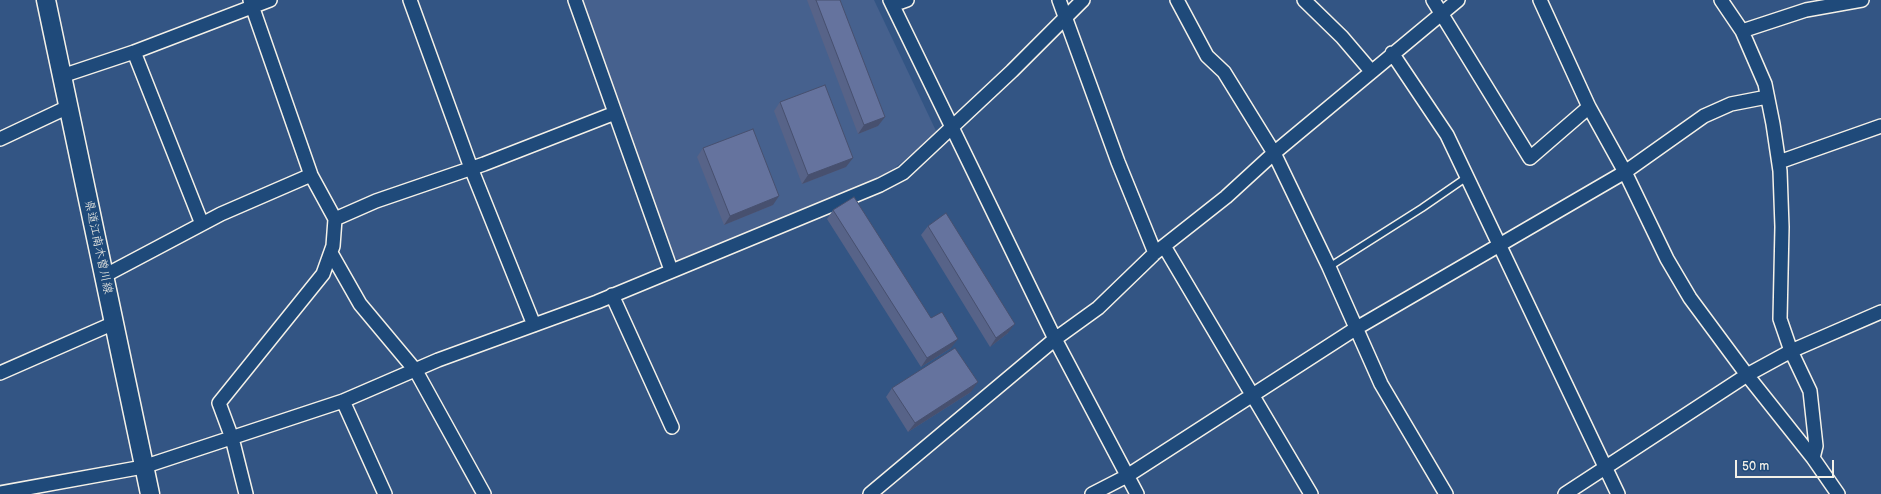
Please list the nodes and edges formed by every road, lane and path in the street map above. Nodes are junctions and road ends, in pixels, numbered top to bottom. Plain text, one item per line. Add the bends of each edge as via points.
1 (46, 0) edge
2 (270, 0) edge
3 (410, 0) edge
4 (575, 0) edge
5 (907, 0) edge
6 (1059, 0) edge
7 (1083, 0) edge
8 (1177, 0) edge
9 (1304, 0) edge
10 (1433, 0) edge
11 (1458, 0) edge
12 (1540, 0) edge
13 (1721, 0) edge
14 (1862, 0) edge
15 (251, 3) edge
16 (892, 3) edge
17 (1442, 14) junction
18 (1065, 18) junction
19 (1742, 31) junction
20 (134, 52) junction
21 (1392, 53) junction
22 (1371, 71) junction
23 (62, 76) junction
24 (1767, 97) junction
25 (68, 107) junction
26 (1589, 107) junction
27 (615, 113) junction
28 (1881, 126) edge
29 (951, 127) junction
30 (0, 139) edge
31 (1274, 153) junction
32 (1779, 162) junction
33 (471, 168) junction
34 (1625, 172) junction
35 (311, 175) junction
36 (1467, 177) junction
37 (335, 219) junction
38 (202, 224) junction
39 (1500, 246) junction
40 (1160, 249) junction
41 (331, 253) junction
42 (1329, 267) junction
43 (671, 270) junction
44 (104, 276) junction
45 (612, 295) junction
46 (1881, 312) edge
47 (114, 323) junction
48 (534, 325) junction
49 (1355, 329) junction
50 (1055, 339) junction
51 (1791, 351) junction
52 (416, 371) junction
53 (0, 373) edge
54 (1747, 375) junction
55 (1252, 395) junction
56 (343, 401) junction
57 (672, 427) dead end
58 (232, 438) junction
59 (1812, 458) junction
60 (143, 467) junction
61 (1605, 467) junction
62 (1127, 476) junction
63 (0, 493) edge
64 (150, 494) edge
65 (246, 494) edge
66 (385, 494) edge
67 (484, 494) edge
68 (870, 494) edge
69 (1092, 494) edge
70 (1137, 494) edge
71 (1311, 494) edge
72 (1446, 494) edge
73 (1565, 494) edge
74 (1618, 494) edge
75 (1838, 494) edge

1 - 23 main road, 県道江南木曽川線
2 - 15 street
3 - 33 street
4 - 27 street
5 - 16 street
6 - 18 street
7 - 18 street
8 - 31 street via 1207,56 1231,82
9 - 22 street via 1342,37
10 - 17 street
11 - 17 street
12 - 26 street
13 - 19 street
14 - 19 street via 1806,10
15 - 20 street
15 - 35 street
16 - 29 street
17 - 21 street
17 - 26 street via 1530,158
18 - 29 street
18 - 40 street via 1118,162
19 - 24 street via 1765,84
20 - 23 street
20 - 38 street
21 - 22 street
21 - 36 street via 1447,135
22 - 31 street
23 - 25 main road, 県道江南木曽川線
24 - 32 street
24 - 34 street via 1731,104 1704,116
25 - 30 street
25 - 44 main road, 県道江南木曽川線
26 - 34 street
27 - 33 street
27 - 43 street
28 - 32 street
29 - 43 street via 903,173 880,186
29 - 50 street
31 - 40 street via 1226,198
31 - 42 street
32 - 51 street via 1782,227 1780,319
33 - 37 street via 376,201
33 - 48 street
34 - 39 street
34 - 54 street via 1671,266 1690,298
35 - 37 street
35 - 38 street
36 - 39 street
36 - 42 lane
37 - 41 street
38 - 44 street
39 - 49 street
39 - 61 street
40 - 50 street via 1098,308
40 - 55 street
41 - 52 street via 360,304
41 - 58 street via 323,274 220,403
42 - 49 street
43 - 45 street
44 - 47 main road, 県道江南木曽川線
45 - 48 street
45 - 57 street
46 - 51 street
47 - 53 street
47 - 60 main road, 県道江南木曽川線
48 - 52 street via 438,360
49 - 55 street
49 - 72 street via 1381,384
50 - 62 street
50 - 68 street
51 - 54 street
51 - 59 street via 1810,391 1816,446
52 - 56 street
52 - 67 street
54 - 59 street
54 - 61 street
55 - 62 street
55 - 71 street
56 - 58 street
56 - 66 street
58 - 60 street
58 - 65 street
59 - 75 street
60 - 63 street
60 - 64 main road, 県道江南木曽川線
61 - 73 street
61 - 74 street
62 - 69 street
62 - 70 street

